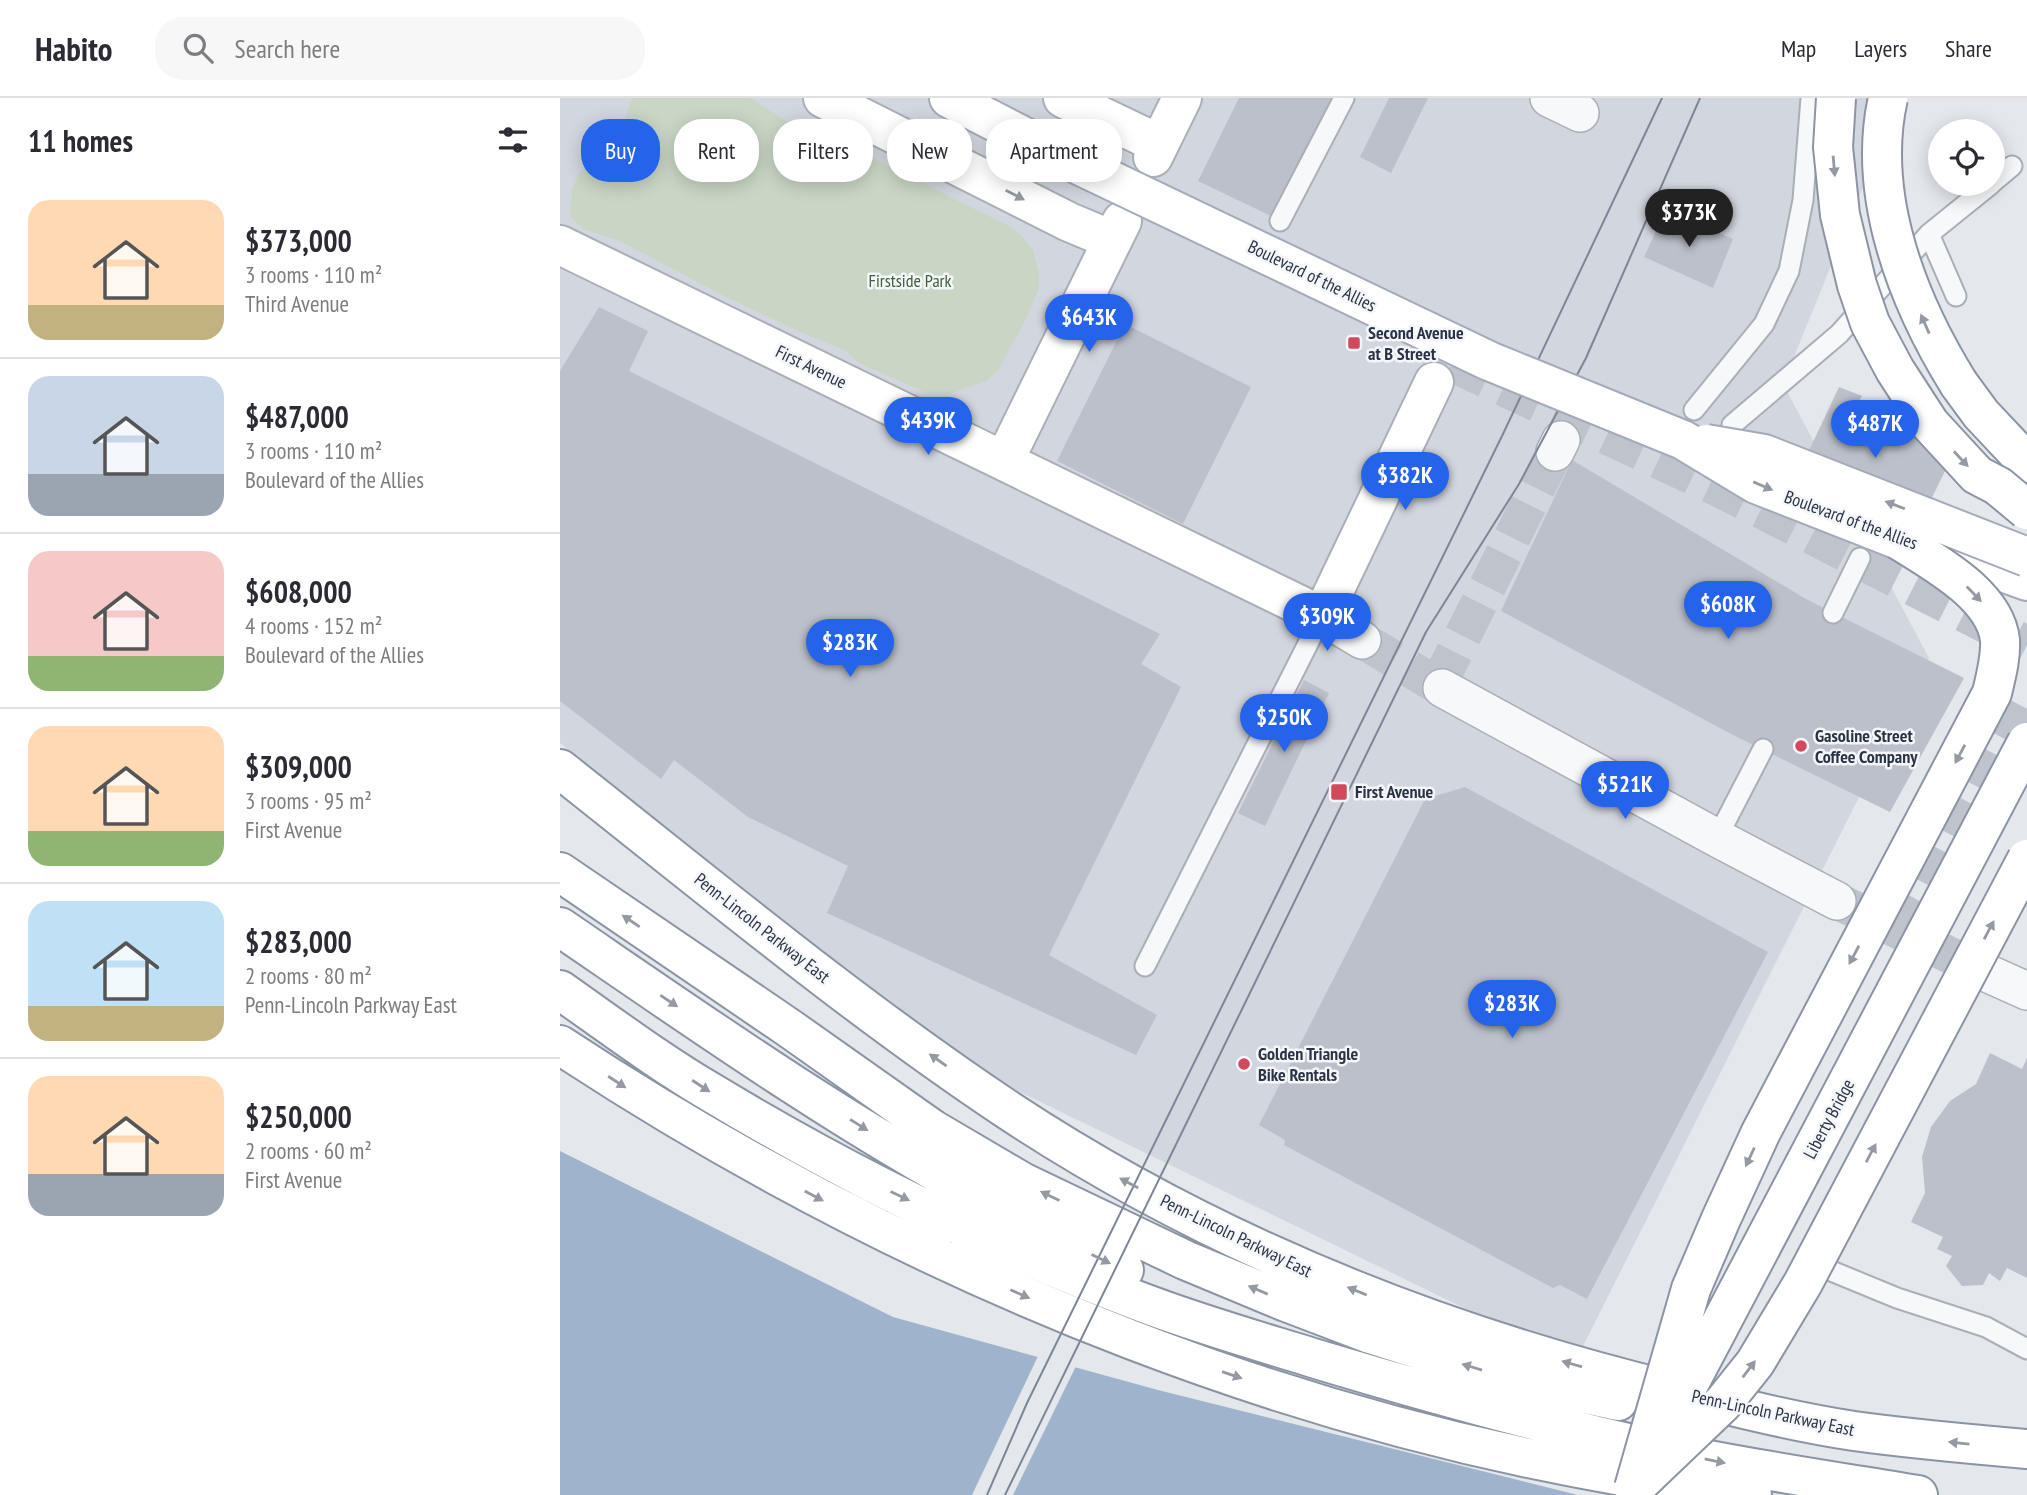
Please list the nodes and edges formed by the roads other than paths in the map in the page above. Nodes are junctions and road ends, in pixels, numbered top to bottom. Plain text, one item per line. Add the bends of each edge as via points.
1 (823, 98) edge
2 (948, 98) edge
3 (1063, 98) edge
4 (1182, 98) edge
5 (1344, 98) edge
6 (1811, 98) edge
7 (1836, 98) edge
8 (1888, 98) edge
9 (2012, 166) dead end
10 (2005, 172) edge
11 (1976, 196) edge
12 (1280, 221) dead end
13 (1929, 234) junction
14 (560, 245) edge
15 (1956, 296) dead end
16 (1434, 382) dead end
17 (1688, 425) junction
18 (1732, 425) dead end
19 (1004, 461) junction
20 (2027, 463) edge
21 (2027, 510) edge
22 (1899, 540) junction
23 (2027, 557) edge
24 (1860, 558) dead end
25 (2027, 581) edge
26 (1833, 612) dead end
27 (1322, 616) junction
28 (1363, 640) tunnel mouth
29 (1442, 688) tunnel mouth
30 (2027, 743) edge
31 (1763, 749) dead end
32 (560, 769) edge
33 (1717, 838) junction
34 (2027, 859) edge
35 (560, 872) edge
36 (1837, 901) tunnel mouth
37 (560, 927) edge
38 (1145, 966) dead end
39 (560, 990) edge
40 (560, 1045) edge
41 (1829, 1270) dead end
42 (2027, 1349) edge
43 (1388, 1380) junction
44 (1853, 1430) junction
45 (2027, 1449) edge
46 (1632, 1492) edge
47 (1752, 1495) edge
48 (1917, 1495) edge

1 -> 19 main road via 1069,222 1117,230
2 - 17 main road, Boulevard of the Allies, bridge via 1489,361
3 - 4 main road via 1156,151
5 - 12 lane
6 - 17 lane via 1802,200 1789,271 1764,324
7 -> 21 main road, bridge via 1833,147 1840,215 1870,323 1930,424 1977,475
20 -> 8 main road, bridge via 1959,384 1926,328 1905,275 1887,205 1882,139
9 - 10 lane
11 - 13 lane
13 - 15 lane
13 - 18 lane via 1839,334
14 - 19 main road, First Avenue
16 - 27 main road
17 -> 22 main road, Boulevard of the Allies, bridge via 1756,484
23 -> 17 main road, Boulevard of the Allies, bridge
19 - 27 main road, First Avenue
22 - 25 main road, Boulevard of the Allies, bridge
22 -> 46 main road, bridge via 1972,591 1991,615 2000,640 1992,693 1761,1132 1721,1219 1691,1289
24 - 26 lane
27 - 28 street, First Avenue
27 - 38 lane
29 - 33 street
30 - 46 main road, Liberty Bridge, bridge
31 - 33 lane
44 -> 32 main road, Penn-Lincoln Parkway East via 1729,1405 1521,1350 1411,1313 1203,1223 1093,1163 914,1044
33 - 36 street
46 -> 34 main road, bridge via 1723,1403 1755,1363 1803,1283
44 -> 35 main road via 1620,1401 1503,1376 1370,1334 1185,1260 1024,1183 932,1129
37 -> 43 main road via 784,1078 984,1199 1135,1275
39 -> 43 main road via 733,1106 870,1182 975,1232 1141,1302
40 -> 47 main road via 719,1144 820,1199 943,1259 1129,1339 1238,1378 1459,1441 1681,1487
41 - 42 lane via 1986,1327
43 -> 48 main road via 1667,1452
45 -> 44 main road, Penn-Lincoln Parkway East

